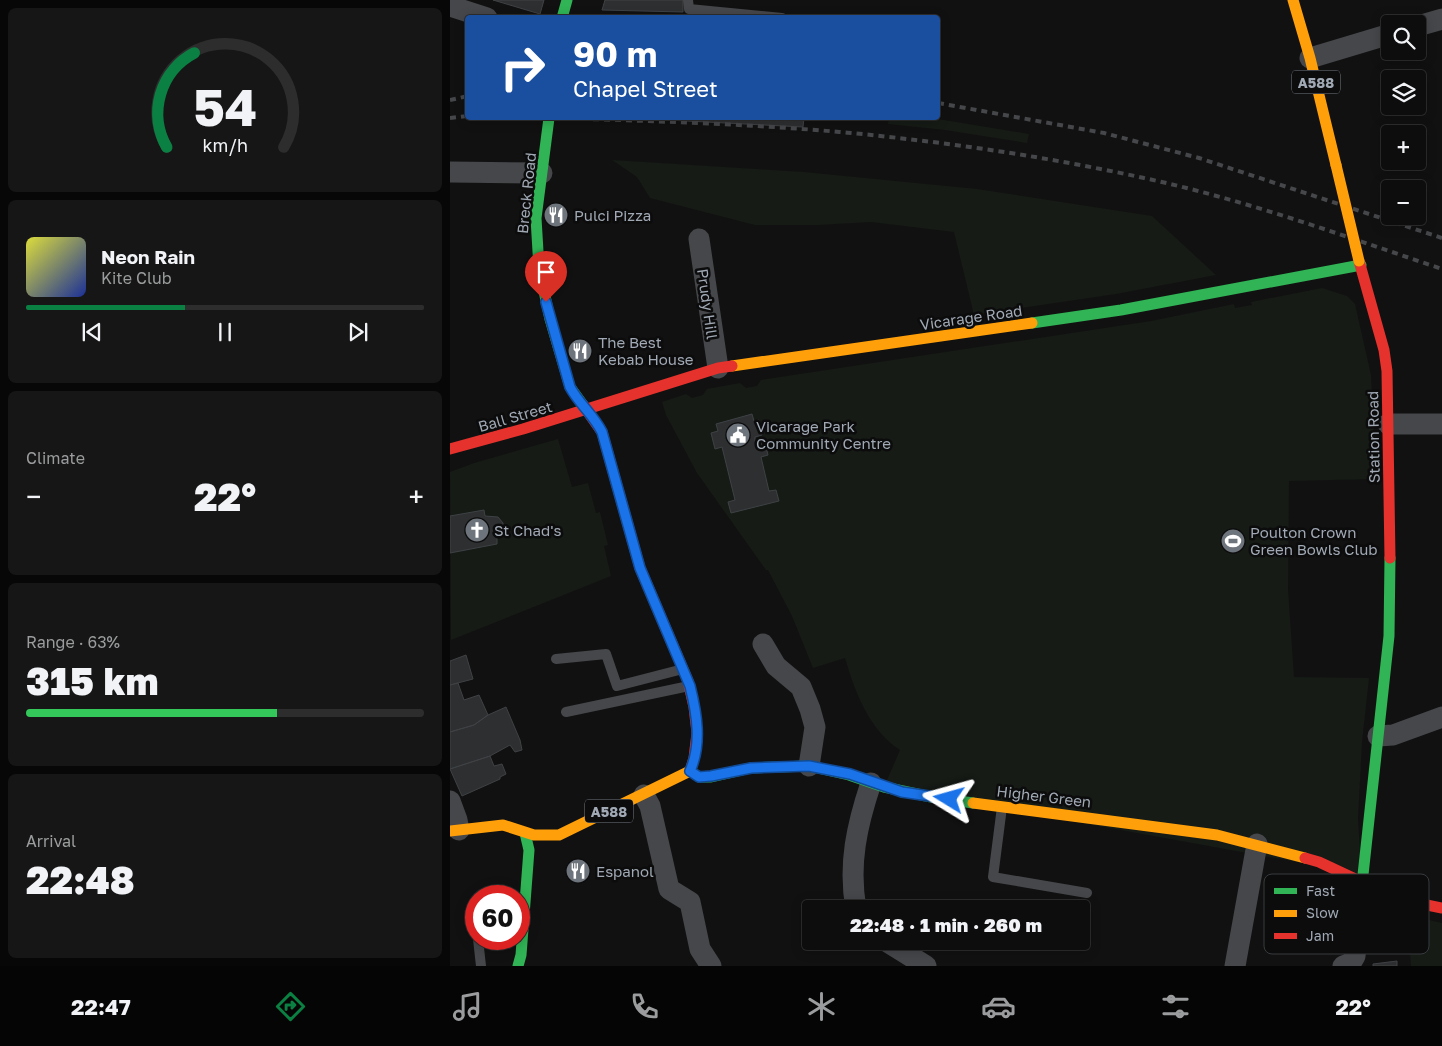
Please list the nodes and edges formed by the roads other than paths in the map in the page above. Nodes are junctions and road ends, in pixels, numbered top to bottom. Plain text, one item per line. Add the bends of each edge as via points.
1 (567, 0) edge
2 (688, 0) edge
3 (1293, 0) edge
4 (450, 6) edge
5 (478, 15) edge
6 (563, 15) edge
7 (751, 15) edge
8 (1442, 19) edge
9 (1426, 24) edge
10 (1381, 37) edge
11 (1310, 58) junction
12 (549, 120) edge
13 (544, 165) junction
14 (450, 172) edge
15 (699, 239) dead end
16 (1360, 263) junction
17 (718, 368) junction
18 (588, 410) junction
19 (1388, 424) junction
20 (1442, 424) edge
21 (450, 449) edge
22 (763, 644) dead end
23 (556, 659) dead end
24 (684, 669) junction
25 (690, 686) junction
26 (566, 712) dead end
27 (1442, 716) edge
28 (1378, 736) junction
29 (809, 766) junction
30 (690, 771) junction
31 (871, 783) junction
32 (644, 795) junction
33 (450, 801) edge
34 (1003, 806) junction
35 (454, 830) edge
36 (525, 833) junction
37 (1257, 844) junction
38 (1345, 874) edge
39 (1363, 874) edge
40 (1087, 893) dead end
41 (855, 900) edge
42 (1429, 905) edge
43 (1442, 908) edge
44 (479, 950) edge
45 (900, 950) edge
46 (1355, 954) edge
47 (481, 966) edge
48 (518, 966) edge
49 (711, 966) edge
50 (926, 966) edge
51 (1235, 966) edge
52 (1343, 966) edge

1 - 6 main road
2 - 7 lane via 689,9
3 - 11 main road, Station Road / A588
4 - 5 street
8 - 9 street
10 - 11 street
11 - 16 main road, Station Road / A588, bridge
12 - 13 main road, Breck Road
13 - 14 street
13 - 18 main road, Breck Road via 536,248 539,272 570,387
15 - 17 street, Prudy Hill
16 - 17 main road, Vicarage Road via 1121,310
16 - 19 main road, Station Road / A588 via 1384,350
17 - 18 main road, Vicarage Road
18 - 21 main road, Ball Street
18 - 24 main road, Breck Road via 602,432 640,568
19 - 20 street
19 - 28 main road, Station Road / A588 via 1389,636
22 - 29 street via 776,666 801,687 810,709 815,727
23 - 24 lane via 606,654 617,686
24 - 25 main road, Breck Road
25 - 26 lane
25 - 30 main road, Breck Road via 697,747
27 - 28 street via 1393,735
28 - 39 main road, Station Road / A588
29 - 30 main road, Higher Green via 751,768 699,777
29 - 31 main road, Higher Green via 850,774
30 - 32 main road, A588
31 - 34 main road, Higher Green via 931,797
31 - 41 street via 853,851
32 - 36 main road, A588 via 559,835
32 - 49 street via 650,806 669,889 690,902 700,949
33 - 35 street via 457,820
34 - 37 main road, Higher Green via 1183,829
34 - 40 lane via 993,877
35 - 36 main road, A588 via 511,825
36 - 48 main road via 529,850
37 - 38 main road, Higher Green via 1319,862
37 - 51 street
42 - 43 main road, Higher Green
44 - 47 lane
45 - 50 street
46 - 52 street via 1351,963

